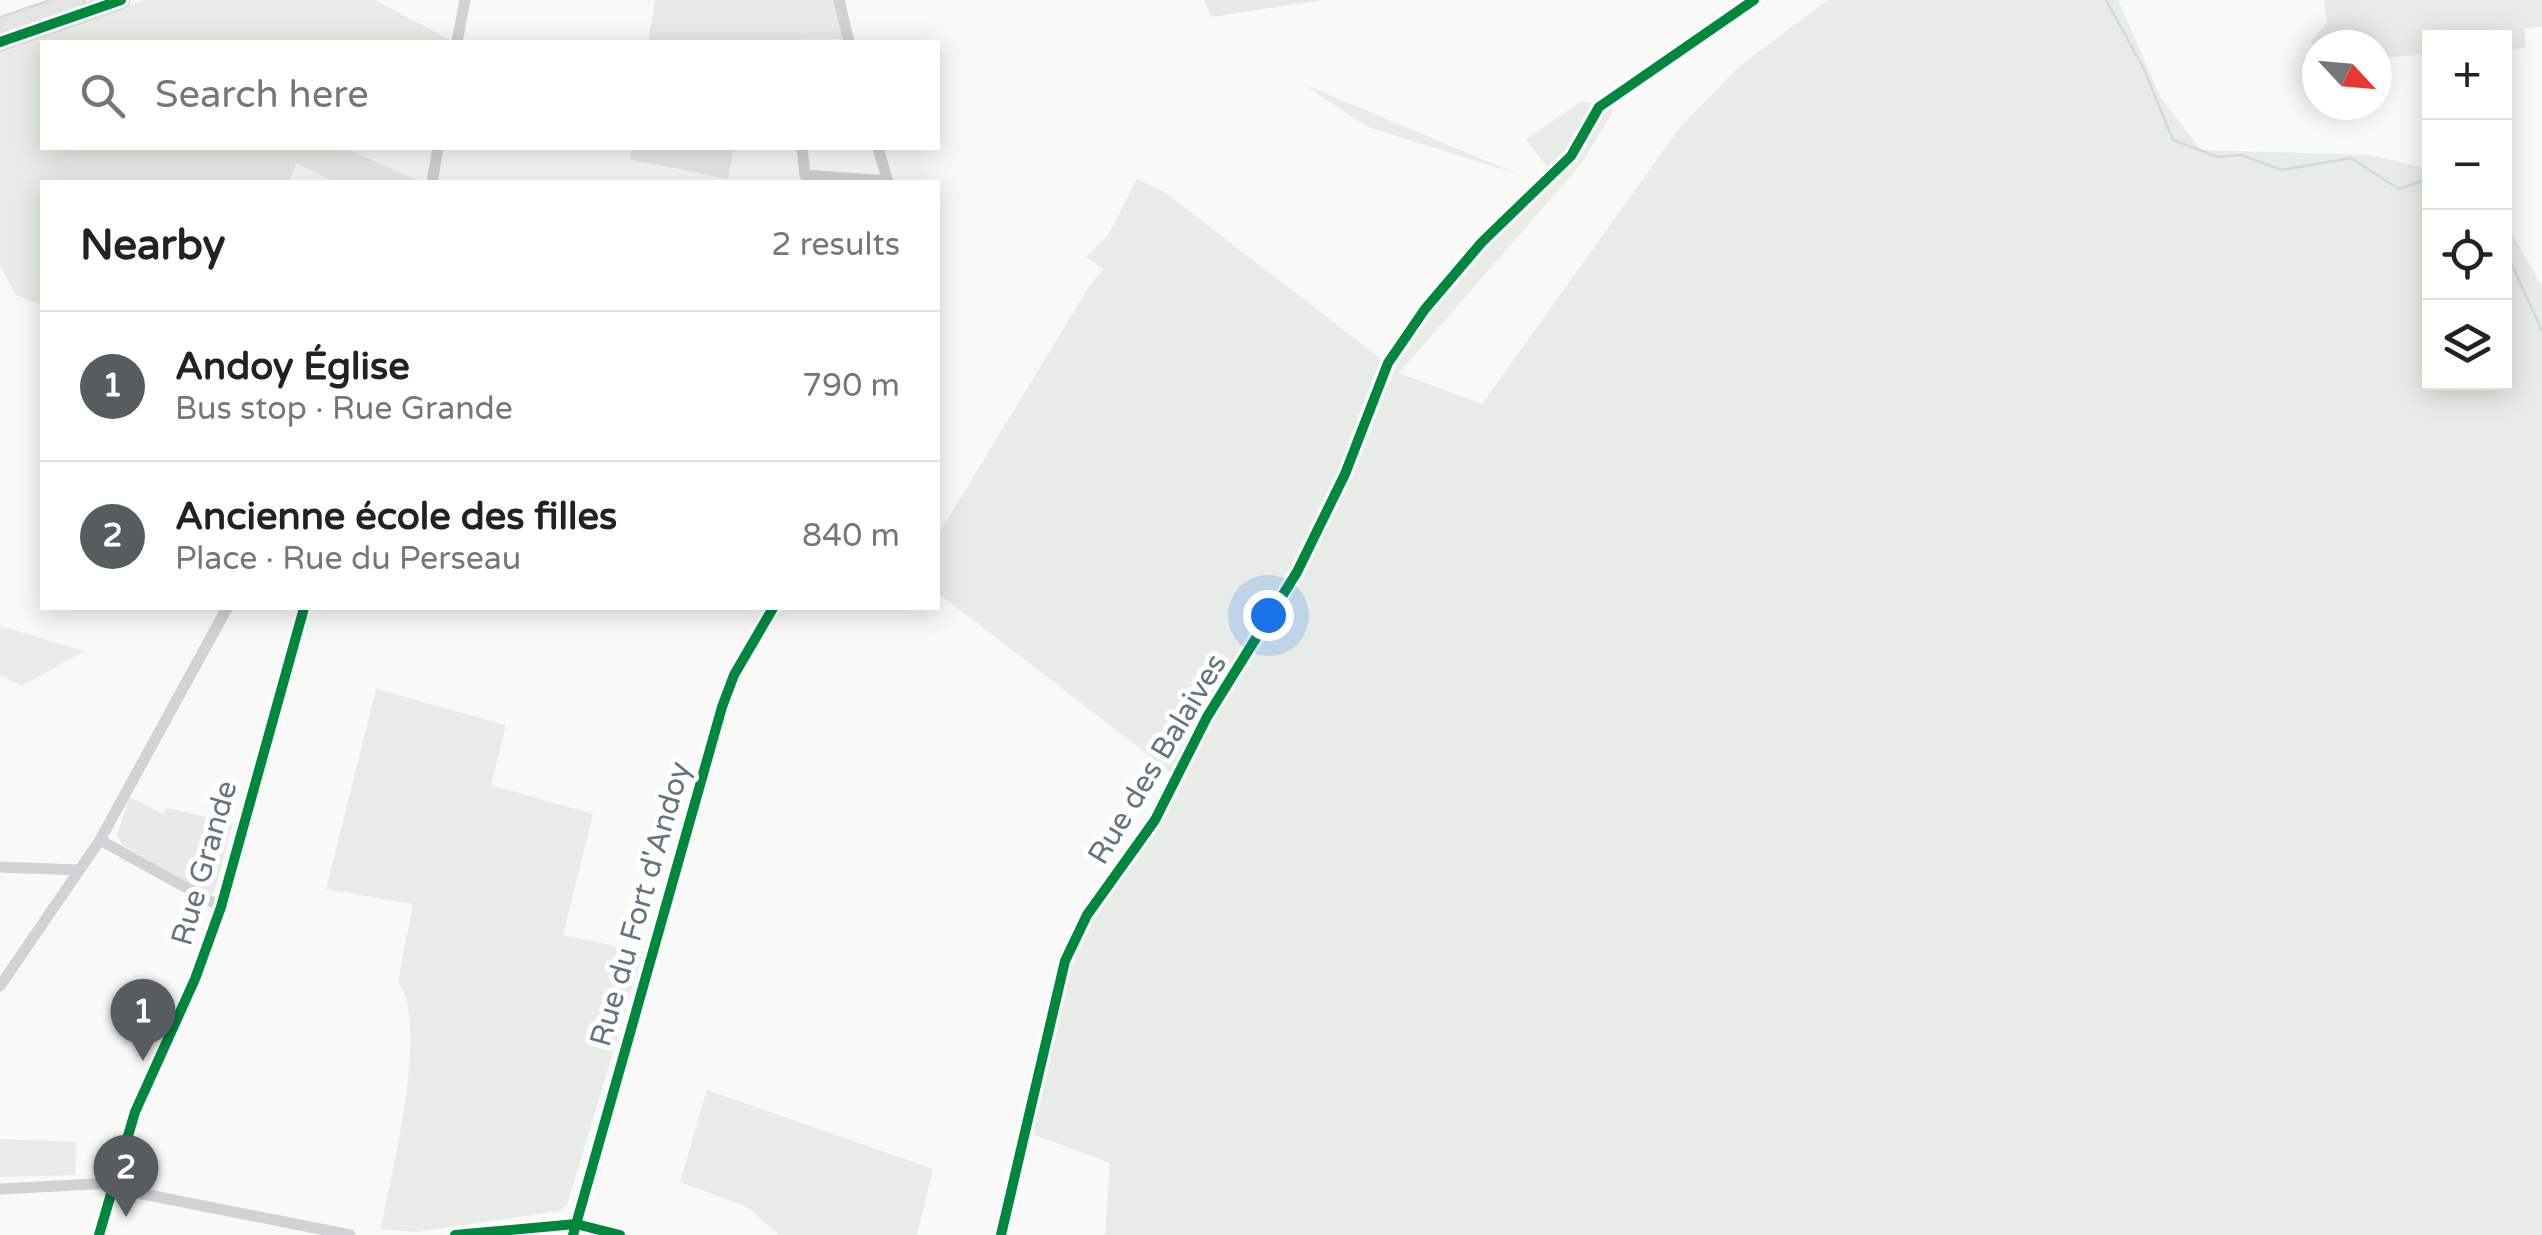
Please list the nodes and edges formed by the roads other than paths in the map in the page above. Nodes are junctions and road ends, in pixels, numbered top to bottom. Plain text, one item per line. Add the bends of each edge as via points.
1 (76, 0) edge
2 (122, 0) edge
3 (466, 0) edge
4 (839, 0) edge
5 (1754, 0) edge
6 (0, 26) edge
7 (457, 40) edge
8 (849, 40) edge
9 (0, 42) edge
10 (438, 150) edge
11 (802, 150) edge
12 (879, 150) edge
13 (432, 180) edge
14 (864, 180) edge
15 (887, 180) edge
16 (226, 610) edge
17 (303, 610) edge
18 (772, 610) edge
19 (100, 840) junction
20 (0, 867) edge
21 (79, 870) junction
22 (221, 907) junction
23 (0, 986) edge
24 (113, 1183) junction
25 (0, 1189) edge
26 (575, 1229) edge
27 (323, 1232) edge
28 (99, 1235) edge
29 (350, 1235) edge
30 (455, 1235) edge
31 (620, 1235) edge
32 (1001, 1235) edge

1 - 6 main road
2 - 9 main road
3 - 7 street
4 - 8 street
5 - 32 street, Rue des Balaives via 1599,106 1571,156 1482,242 1388,362 1345,474 1297,572 1207,718 1156,820 1075,937
10 - 13 street
11 - 14 street via 805,175
12 - 15 street
16 - 19 street
17 - 22 street, Rue Grande
18 - 26 street, Rue du Fort d'Andoy via 722,707
19 - 21 street
19 - 22 street
20 - 21 street
21 - 23 street
22 - 24 street, Rue Grande via 154,1063
24 - 25 street
24 - 27 street
24 - 28 street, Rue Grande
26 - 30 street
26 - 31 street
27 - 29 street

